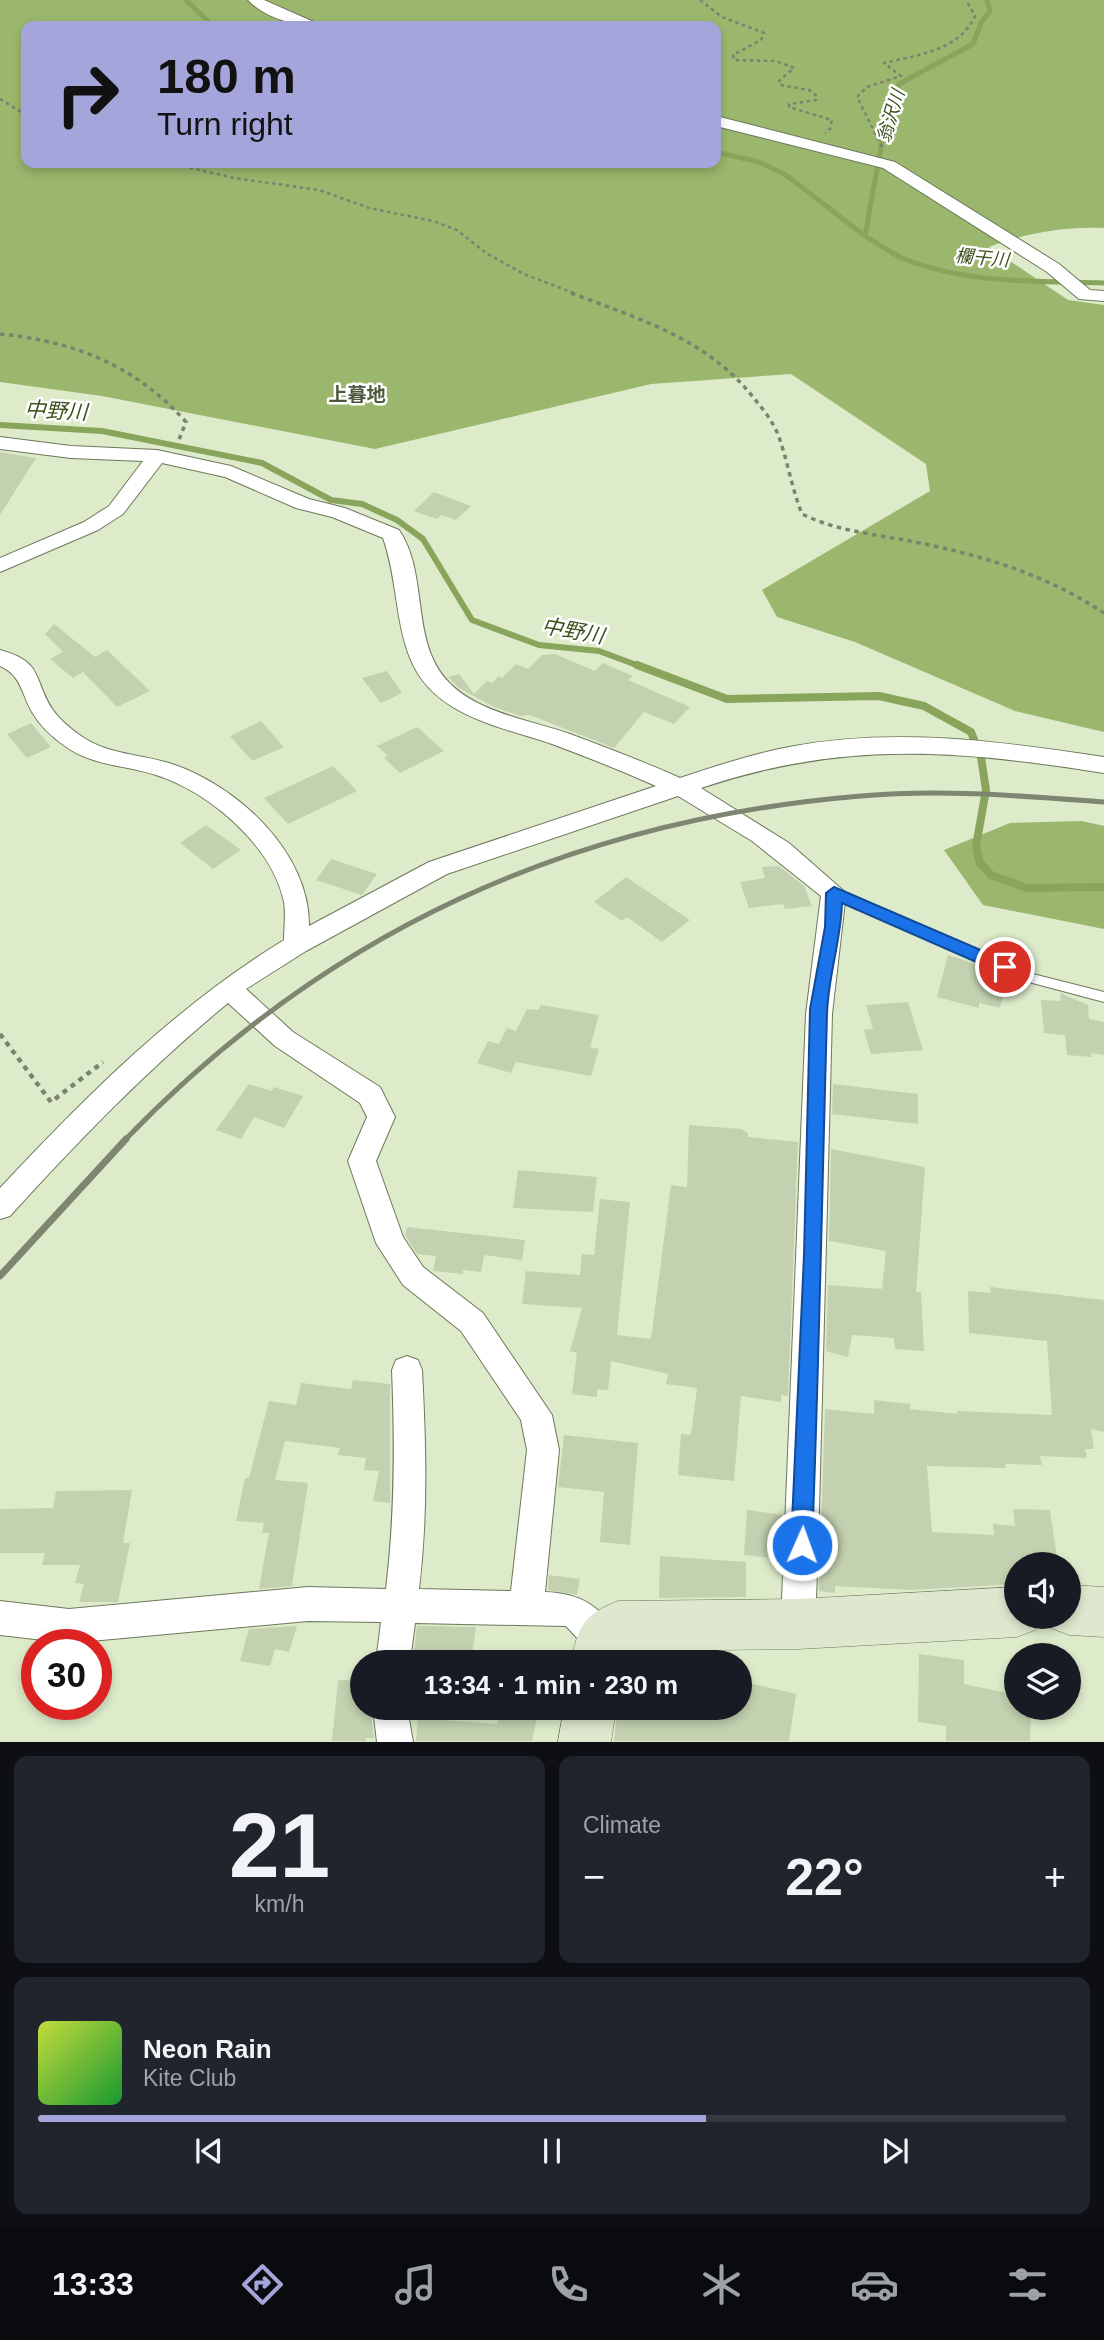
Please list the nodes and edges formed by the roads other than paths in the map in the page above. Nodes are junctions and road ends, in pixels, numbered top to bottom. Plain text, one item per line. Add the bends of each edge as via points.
1 (255, 0) edge
2 (302, 21) edge
3 (721, 122) edge
4 (1104, 296) edge
5 (0, 443) edge
6 (157, 456) junction
7 (0, 566) edge
8 (0, 657) edge
9 (1104, 765) edge
10 (682, 788) junction
11 (834, 893) junction
12 (296, 944) junction
13 (229, 989) junction
14 (1104, 997) edge
15 (0, 1207) edge
16 (407, 1370) dead end
17 (401, 1607) junction
18 (526, 1610) junction
19 (1081, 1611) edge
20 (1104, 1612) edge
21 (1004, 1613) edge
22 (0, 1618) edge
23 (798, 1624) junction
24 (395, 1650) edge
25 (598, 1650) edge
26 (600, 1650) edge
27 (392, 1720) edge
28 (588, 1720) edge
29 (395, 1741) edge
30 (584, 1741) edge

1 - 2 street
3 - 4 street via 889,165 1053,268 1073,288 1085,295
5 - 6 street
6 - 7 street via 116,510 91,526
6 - 10 street via 231,472 303,504 338,512 392,534 428,672 450,696 501,721 561,739
8 - 12 street via 30,676 43,712 72,741 99,754 189,780 239,815 279,860 296,901
9 - 10 street via 932,743 855,745 774,757
10 - 11 street via 808,870
10 - 12 street via 438,868
11 - 14 lane via 1030,978
11 - 23 street via 819,1009
12 - 13 street
13 - 15 street via 95,1105
13 - 18 street via 284,1039 370,1095 381,1117 362,1161 391,1243 413,1276 472,1322 536,1415 543,1450
16 - 17 street via 412,1474
17 - 18 street
17 - 22 street via 308,1604 69,1626
17 - 24 street
18 - 25 street via 578,1613
19 - 20 street
21 - 23 street
23 - 26 street via 618,1626
27 - 29 street
28 - 30 street

